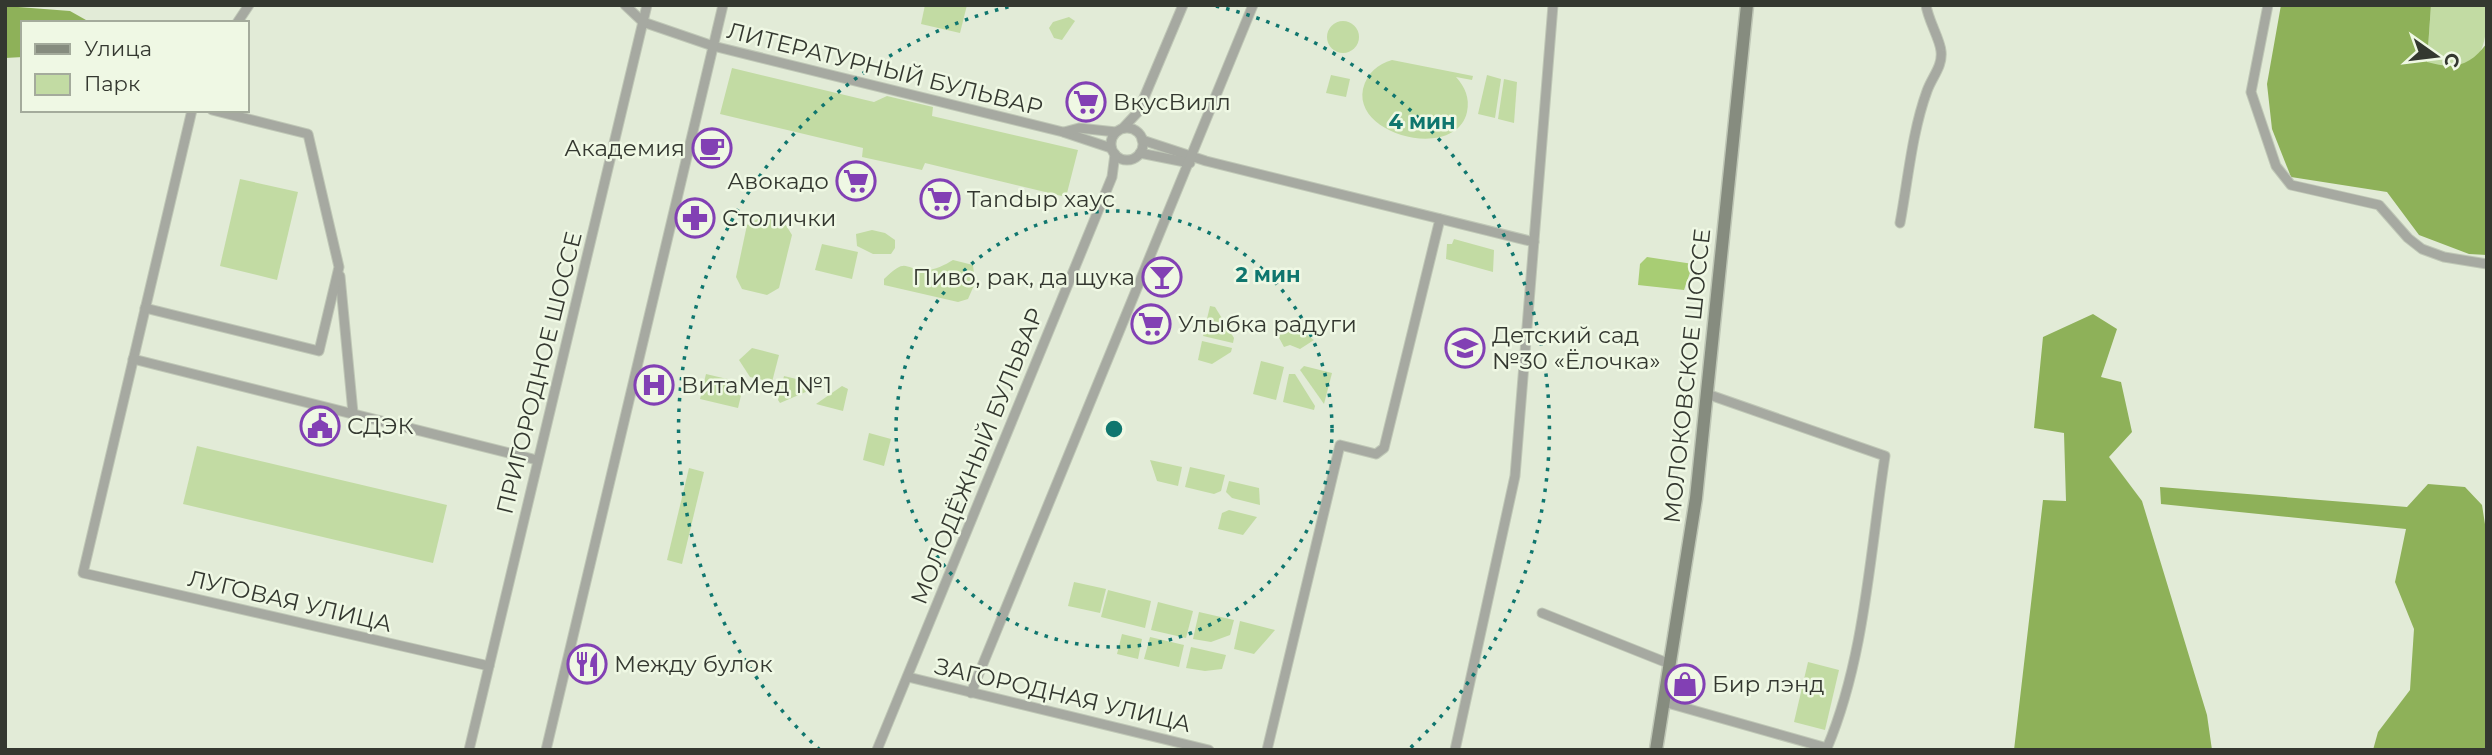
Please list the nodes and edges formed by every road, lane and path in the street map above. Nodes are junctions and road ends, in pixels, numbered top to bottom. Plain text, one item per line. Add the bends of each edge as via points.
1 (249, 5) edge
2 (625, 5) edge
3 (647, 5) edge
4 (723, 5) edge
5 (1183, 5) edge
6 (1253, 5) edge
7 (1553, 5) edge
8 (1747, 5) edge
9 (1926, 5) edge
10 (2268, 5) edge
11 (238, 21) edge
12 (643, 22) junction
13 (713, 46) junction
14 (192, 112) edge
15 (220, 112) edge
16 (1138, 112) junction
17 (1120, 130) junction
18 (1063, 132) junction
19 (1140, 136) junction
20 (1113, 151) junction
21 (1139, 153) junction
22 (1189, 159) junction
23 (1127, 160) junction
24 (1112, 177) junction
25 (1440, 219) junction
26 (1900, 223) dead end
27 (1534, 242) junction
28 (2487, 264) edge
29 (339, 267) junction
30 (145, 308) junction
31 (133, 359) junction
32 (1707, 394) junction
33 (353, 413) junction
34 (537, 460) junction
35 (1542, 613) dead end
36 (1670, 664) junction
37 (489, 666) junction
38 (908, 677) junction
39 (971, 693) junction
40 (1664, 702) junction
41 (468, 750) edge
42 (546, 750) edge
43 (877, 750) edge
44 (1209, 750) edge
45 (1267, 750) edge
46 (1455, 750) edge
47 (1656, 750) edge

1 - 11 street
2 - 12 street, ЛИТЕРАТУРНЫЙ БУЛЬВАР
3 - 12 street, ПРИГОРОДНОЕ ШОССЕ
4 - 13 street
5 - 16 street
6 - 22 street
7 - 27 street
8 - 32 main road, МОЛОКОВСКОЕ ШОССЕ
9 - 26 street via 1941,49 1939,70 1928,90 1918,129
10 - 28 street via 2252,93 2276,166 2291,185 2379,205 2422,249
12 - 13 street, ЛИТЕРАТУРНЫЙ БУЛЬВАР
12 - 34 street, ПРИГОРОДНОЕ ШОССЕ
13 - 18 street, ЛИТЕРАТУРНЫЙ БУЛЬВАР
13 - 42 street
14 - 30 street
15 - 29 street via 308,134
16 - 17 street
16 - 19 street
17 - 18 street, ЛИТЕРАТУРНЫЙ БУЛЬВАР
17 - 19 street, ЛИТЕРАТУРНЫЙ БУЛЬВАР
17 - 20 street, МОЛОДЁЖНЫЙ БУЛЬВАР
18 - 20 street, ЛИТЕРАТУРНЫЙ БУЛЬВАР
19 - 21 street
19 - 22 street
20 - 23 street, ЛИТЕРАТУРНЫЙ БУЛЬВАР
20 - 24 street, МОЛОДЁЖНЫЙ БУЛЬВАР
21 - 22 street
21 - 23 street, МОЛОДЁЖНЫЙ БУЛЬВАР
22 - 25 street
22 - 39 street
23 - 24 street, МОЛОДЁЖНЫЙ БУЛЬВАР
24 - 38 street, МОЛОДЁЖНЫЙ БУЛЬВАР
25 - 27 street
25 - 45 street via 1384,448 1376,454 1340,445
27 - 46 street via 1515,475
29 - 30 street via 319,351
29 - 33 street
30 - 31 street
31 - 33 street
31 - 37 street, ЛУГОВАЯ УЛИЦА via 83,573
32 - 36 main road, МОЛОКОВСКОЕ ШОССЕ
32 - 40 street via 1885,456 1842,712 1827,748
33 - 34 street
34 - 37 street, ПРИГОРОДНОЕ ШОССЕ
35 - 36 street
36 - 40 main road, МОЛОКОВСКОЕ ШОССЕ
37 - 41 street, ПРИГОРОДНОЕ ШОССЕ
38 - 39 street, ЗАГОРОДНАЯ УЛИЦА
38 - 43 street, МОЛОДЁЖНЫЙ БУЛЬВАР
39 - 44 street, ЗАГОРОДНАЯ УЛИЦА
40 - 47 main road, МОЛОКОВСКОЕ ШОССЕ

